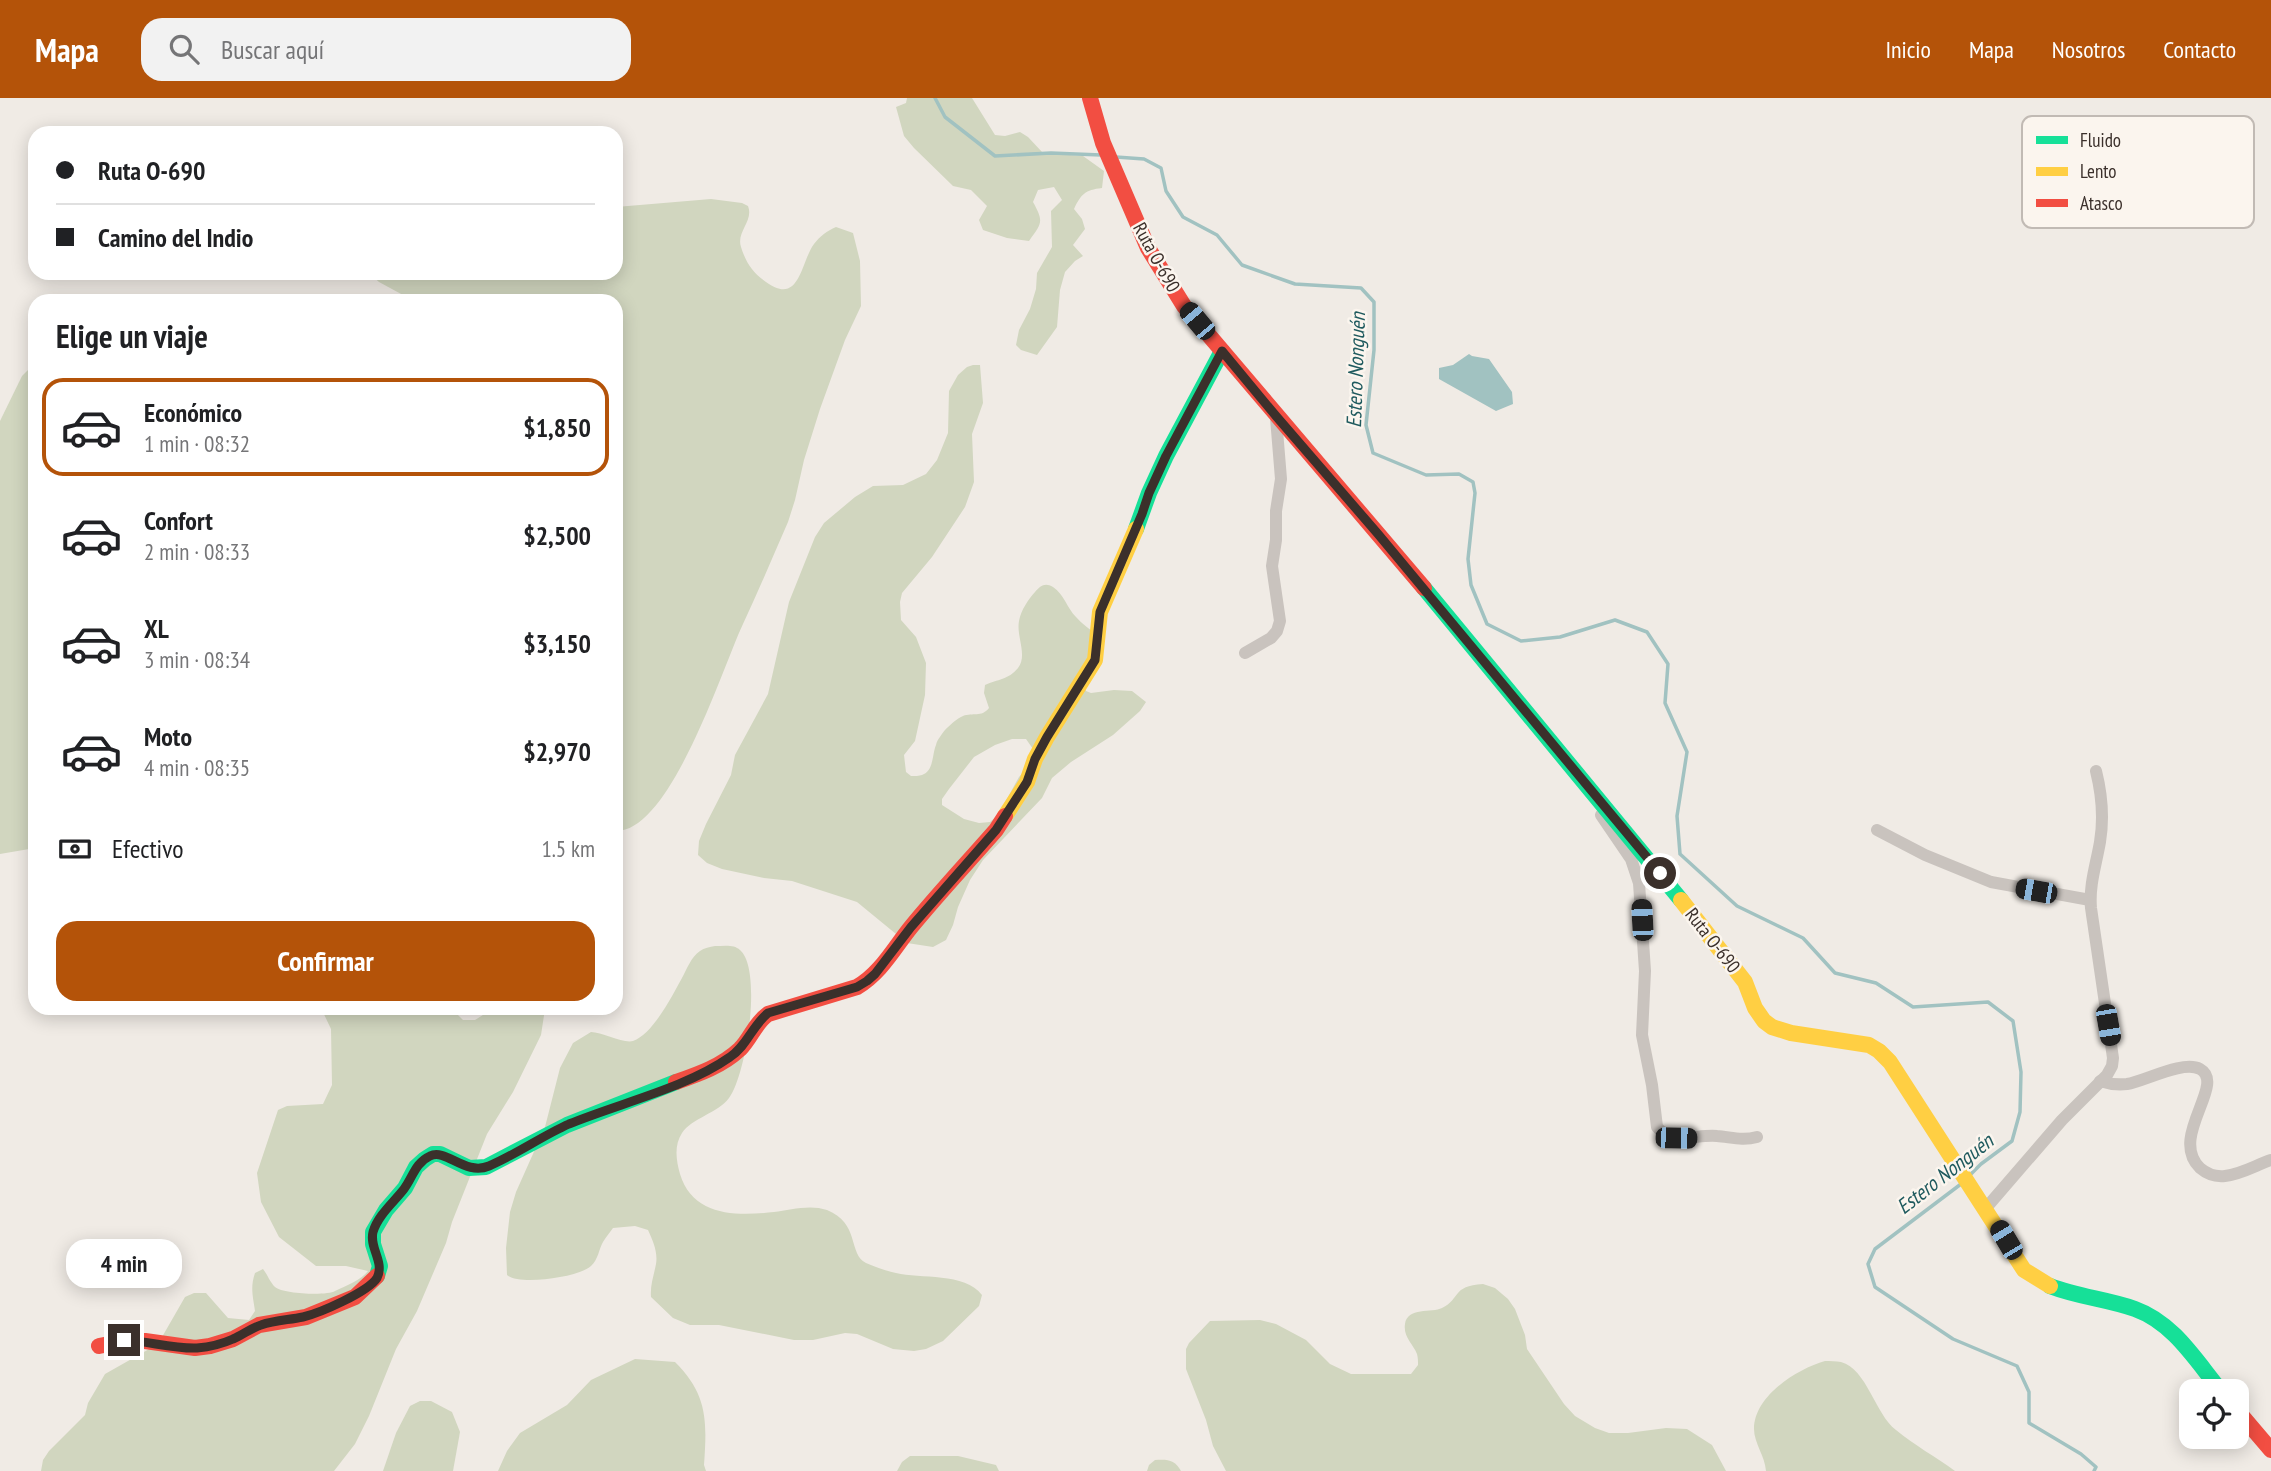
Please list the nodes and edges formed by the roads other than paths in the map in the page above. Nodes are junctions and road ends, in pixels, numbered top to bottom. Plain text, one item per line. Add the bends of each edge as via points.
1 (1090, 98) edge
2 (1222, 351) junction
3 (1276, 416) junction
4 (1245, 653) dead end
5 (1560, 754) junction
6 (2096, 771) dead end
7 (1877, 830) dead end
8 (2090, 900) junction
9 (2100, 1081) junction
10 (1757, 1138) dead end
11 (2271, 1160) edge
12 (1986, 1208) junction
13 (99, 1346) dead end
14 (2211, 1379) edge
15 (2249, 1424) edge
16 (2271, 1450) edge

1 - 2 street, Ruta O-690 via 1103,143 1153,258 1184,306
2 - 3 street, Ruta O-690
2 - 13 street via 1166,456 1100,612 1095,660 996,830 875,974 857,987 768,1013 741,1048 713,1068 567,1125 486,1167 469,1168 433,1154 416,1167 373,1232 378,1275 355,1297 306,1317 259,1325 211,1346 124,1340
3 - 4 street via 1281,479 1272,566 1280,621 1271,638
3 - 5 street, Ruta O-690
5 - 10 street via 1577,786 1626,850 1637,875 1645,971 1642,1035 1657,1127 1676,1138
5 - 12 street, Ruta O-690 via 1736,969 1764,1021 1791,1033 1869,1045 1879,1051
6 - 8 street via 2103,818
7 - 8 street via 1991,882
8 - 9 street via 2113,1058 2110,1071
9 - 11 street via 2125,1084 2182,1067 2198,1068 2207,1081 2191,1131 2198,1166 2223,1176
9 - 12 street
12 - 14 street, Ruta O-690 via 2033,1278 2149,1315 2165,1325
15 - 16 street

